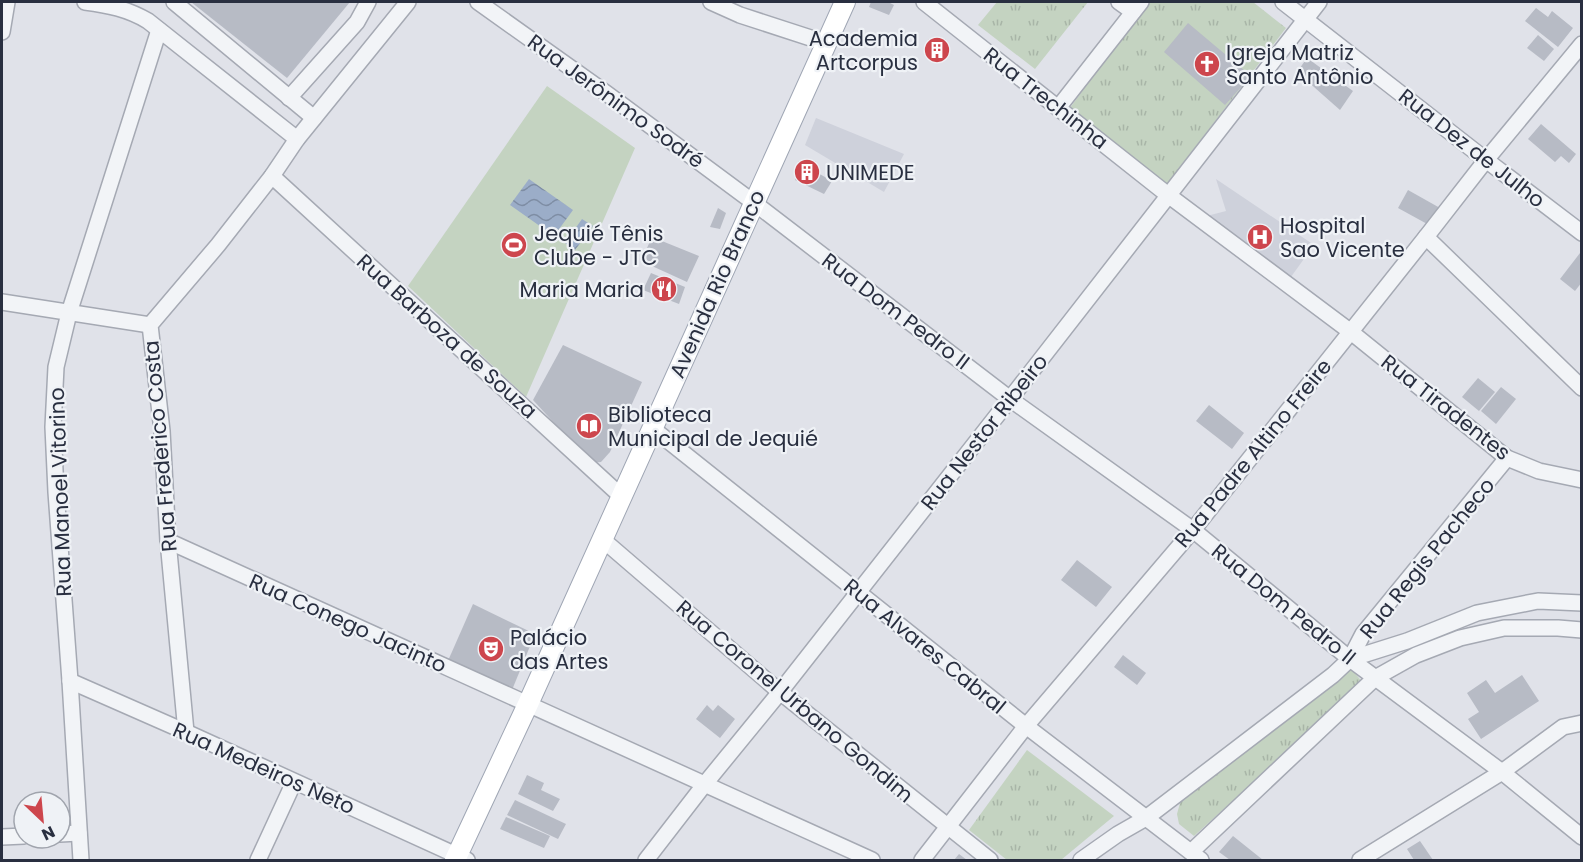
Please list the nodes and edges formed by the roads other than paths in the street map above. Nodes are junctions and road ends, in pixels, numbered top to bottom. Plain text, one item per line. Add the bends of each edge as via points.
1 (7, 2) edge
2 (85, 2) edge
3 (174, 2) edge
4 (368, 2) edge
5 (408, 2) edge
6 (478, 2) edge
7 (711, 2) edge
8 (845, 2) edge
9 (924, 2) edge
10 (1119, 2) edge
11 (1283, 2) edge
12 (1319, 2) edge
13 (1137, 7) edge
14 (1306, 19) junction
15 (159, 30) junction
16 (2, 33) edge
17 (826, 43) junction
18 (1581, 44) edge
19 (289, 98) junction
20 (1058, 108) junction
21 (314, 118) junction
22 (297, 139) junction
23 (1486, 160) junction
24 (272, 176) junction
25 (1168, 195) junction
26 (753, 202) junction
27 (1581, 233) edge
28 (1426, 237) junction
29 (2, 302) edge
30 (69, 313) junction
31 (150, 325) junction
32 (1351, 332) junction
33 (1581, 388) edge
34 (1010, 399) junction
35 (652, 428) junction
36 (1507, 458) junction
37 (1581, 480) edge
38 (621, 496) junction
39 (1193, 530) junction
40 (602, 539) junction
41 (168, 541) junction
42 (858, 592) junction
43 (1581, 603) edge
44 (1581, 630) edge
45 (1350, 659) junction
46 (1375, 678) junction
47 (70, 681) junction
48 (780, 692) junction
49 (528, 704) junction
50 (1581, 723) edge
51 (1026, 726) junction
52 (186, 732) junction
53 (1502, 772) junction
54 (294, 782) junction
55 (704, 785) junction
56 (1146, 818) junction
57 (947, 828) junction
58 (72, 833) edge
59 (79, 833) junction
60 (1581, 837) edge
61 (1196, 856) edge
62 (460, 859) edge
63 (81, 861) edge
64 (258, 861) edge
65 (646, 861) edge
66 (872, 861) edge
67 (922, 861) edge
68 (990, 861) edge
69 (1082, 861) edge
70 (1360, 861) edge

1 - 16 street
2 - 15 street via 134,13
3 - 19 street
4 - 19 street via 357,22
5 - 21 street, Rua Frederico Costa
6 - 26 street, Rua Jerônimo Sodré
7 - 17 street
8 - 17 main road, Avenida Rio Branco
9 - 20 street, Rua Trechinha
10 - 13 street
11 - 14 street, Rua Dez de Julho
12 - 14 street, Rua Nestor Ribeiro
13 - 20 street
14 - 23 street, Rua Dez de Julho
14 - 25 street, Rua Nestor Ribeiro
15 - 22 street
15 - 30 street, Rua Manoel Vitorino
17 - 26 main road, Avenida Rio Branco
18 - 23 street, Rua Padre Altino Freire
19 - 21 street
20 - 25 street, Rua Trechinha
21 - 22 street, Rua Frederico Costa
22 - 24 street, Rua Frederico Costa
23 - 27 street, Rua Dez de Julho
23 - 28 street, Rua Padre Altino Freire
24 - 31 street, Rua Frederico Costa
24 - 38 street, Rua Barboza de Souza
25 - 32 street, Rua Trechinha
25 - 34 street, Rua Nestor Ribeiro
26 - 34 street, Rua Dom Pedro II
26 - 35 main road, Avenida Rio Branco
28 - 32 street, Rua Padre Altino Freire
28 - 33 street
29 - 30 street
30 - 31 street
30 - 47 street, Rua Manoel Vitorino via 56,367 53,427
31 - 41 street, Rua Frederico Costa via 162,431
32 - 36 street, Rua Tiradentes
32 - 39 street, Rua Padre Altino Freire
34 - 39 street, Rua Dom Pedro II
34 - 42 street, Rua Nestor Ribeiro
35 - 38 main road, Avenida Rio Branco
35 - 42 street, Rua Alvares Cabral
36 - 37 street, Rua Tiradentes via 1539,471
36 - 45 street, Rua Regis Pacheco via 1363,634
38 - 40 main road, Avenida Rio Branco
39 - 45 street, Rua Dom Pedro II
39 - 51 street, Rua Padre Altino Freire
40 - 48 street, Rua Coronel Urbano Gondim
40 - 49 main road, Avenida Rio Branco
41 - 49 street, Rua Conego Jacinto
41 - 52 street, Rua Frederico Costa
42 - 48 street, Rua Nestor Ribeiro
42 - 51 street, Rua Alvares Cabral
43 - 45 street via 1538,602 1477,613
44 - 46 street via 1504,628 1460,638 1416,655
45 - 46 street, Rua Dom Pedro II
45 - 56 street
46 - 53 street, Rua Dom Pedro II
46 - 61 street
47 - 52 street, Rua Medeiros Neto
47 - 59 street, Rua Manoel Vitorino
48 - 55 street, Rua Nestor Ribeiro
48 - 57 street, Rua Coronel Urbano Gondim
49 - 55 street, Rua Conego Jacinto
49 - 62 main road, Avenida Rio Branco
50 - 53 street via 1563,727
51 - 56 street, Rua Alvares Cabral
51 - 57 street, Rua Padre Altino Freire
52 - 54 street, Rua Medeiros Neto
53 - 60 street, Rua Dom Pedro II
53 - 70 street
54 - 62 street, Rua Medeiros Neto
54 - 64 street
55 - 65 street, Rua Nestor Ribeiro
55 - 66 street, Rua Conego Jacinto
56 - 61 street, Rua Alvares Cabral
56 - 69 street
57 - 67 street, Rua Padre Altino Freire
57 - 68 street, Rua Coronel Urbano Gondim
58 - 59 street
59 - 63 street, Rua Manoel Vitorino

